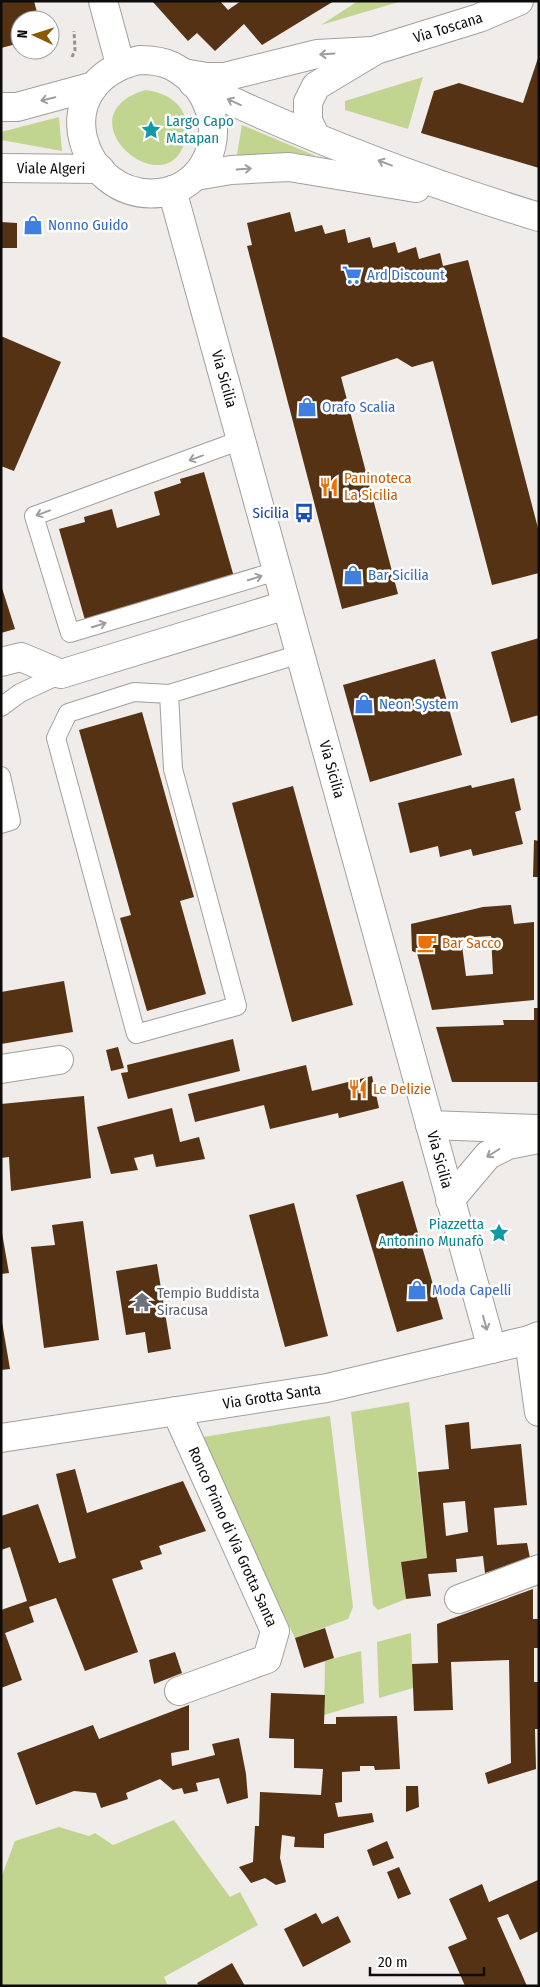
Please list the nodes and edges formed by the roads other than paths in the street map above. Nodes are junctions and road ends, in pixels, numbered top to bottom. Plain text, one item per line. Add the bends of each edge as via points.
1 (103, 1) edge
2 (519, 1) edge
3 (477, 10) edge
4 (376, 50) junction
5 (120, 64) junction
6 (188, 78) junction
7 (94, 86) junction
8 (1, 107) edge
9 (316, 137) junction
10 (1, 168) edge
11 (100, 169) junction
12 (196, 176) junction
13 (172, 190) junction
14 (480, 199) junction
15 (539, 217) edge
16 (241, 440) junction
17 (277, 571) junction
18 (286, 605) junction
19 (300, 654) junction
20 (1, 662) edge
21 (61, 674) junction
22 (169, 694) junction
23 (1, 707) edge
24 (1, 776) edge
25 (1, 824) edge
26 (59, 1060) dead end
27 (1, 1069) edge
28 (430, 1124) junction
29 (539, 1129) edge
30 (539, 1139) edge
31 (450, 1200) junction
32 (534, 1338) edge
33 (492, 1349) junction
34 (176, 1411) junction
35 (539, 1412) edge
36 (1, 1438) edge
37 (539, 1569) edge
38 (459, 1598) dead end
39 (180, 1691) dead end

1 - 5 street
2 - 3 street, Via Toscana
3 - 4 street, Via Toscana
4 -> 6 street via 317,54 224,76
4 - 9 street via 316,86 308,102 308,121
5 - 6 street via 139,60 159,61
5 - 7 street
9 -> 6 street
6 - 12 street via 208,103 213,126 211,153
7 -> 8 street via 17,107
7 - 11 street via 86,99 81,128 90,157
14 -> 9 street
10 - 11 street, Viale Algeri
11 - 13 street via 118,185 129,189 153,194
12 - 13 street
12 -> 14 street via 231,170 289,167
13 - 16 street, Via Sicilia
14 - 15 street
16 - 17 street, Via Sicilia
16 -> 17 lane via 34,516 70,634
17 - 18 street, Via Sicilia
18 - 19 street, Via Sicilia
18 - 21 street
19 - 22 lane
19 - 28 street, Via Sicilia
20 - 21 street via 22,657
21 - 23 lane via 20,693
22 - 22 lane via 134,692 68,712 56,738 136,1034 237,1006 173,769
24 - 25 lane via 11,822
26 - 27 street
28 - 29 street
28 - 31 street, Via Sicilia
30 -> 31 street via 508,1145 488,1155
31 -> 33 street, Via Sicilia
32 - 33 street, Via Grotta Santa
32 - 35 street
33 - 34 street, Via Grotta Santa via 327,1388
34 - 36 street, Via Grotta Santa
34 - 39 street, Ronco Primo di Via Grotta Santa via 275,1630 267,1659
37 - 38 street

